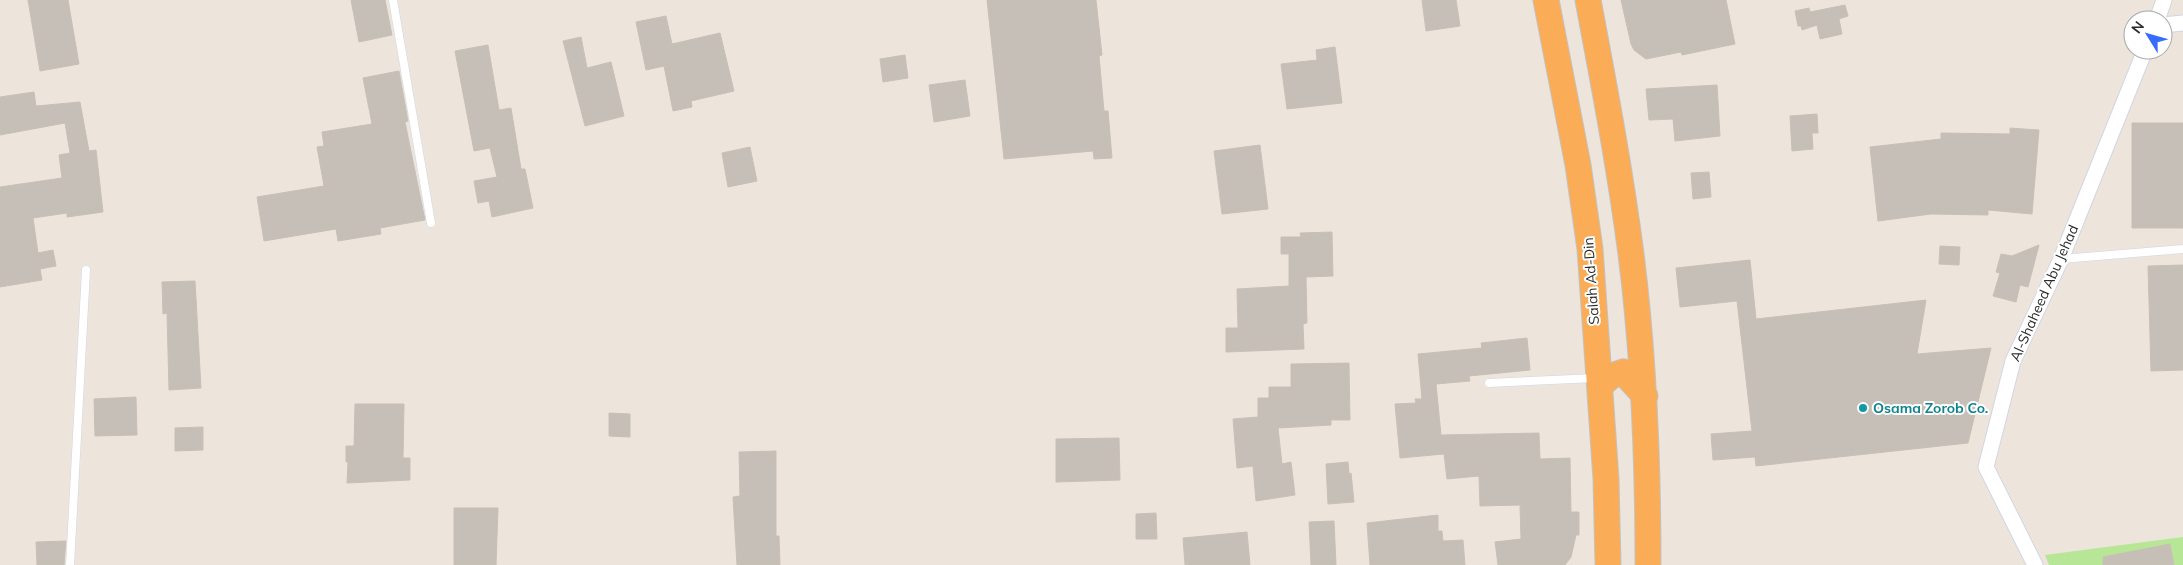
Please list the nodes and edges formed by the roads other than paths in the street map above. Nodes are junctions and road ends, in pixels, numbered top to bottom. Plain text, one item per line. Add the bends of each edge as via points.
1 (393, 0) edge
2 (1546, 0) edge
3 (1588, 0) edge
4 (2141, 60) edge
5 (431, 222) dead end
6 (1590, 249) junction
7 (2183, 250) edge
8 (1631, 255) junction
9 (2061, 259) junction
10 (86, 270) dead end
11 (1600, 382) junction
12 (1489, 384) dead end
13 (1644, 396) junction
14 (70, 565) edge
15 (1608, 565) edge
16 (1648, 565) edge
17 (2035, 565) edge

1 - 5 lane
2 - 6 highway, Salah Ad-Din via 1578,165
3 - 8 highway via 1614,133
4 - 9 street, Al-Shaheed Abu Jehad
6 - 8 highway via 1600,262 1611,266
6 - 11 highway, Salah Ad-Din
7 - 9 lane
8 - 13 highway
9 - 17 street, Al-Shaheed Abu Jehad via 2013,361 1986,467
10 - 14 lane
11 - 12 lane
11 - 13 highway via 1623,372
11 - 15 highway, Salah Ad-Din
13 - 16 highway

